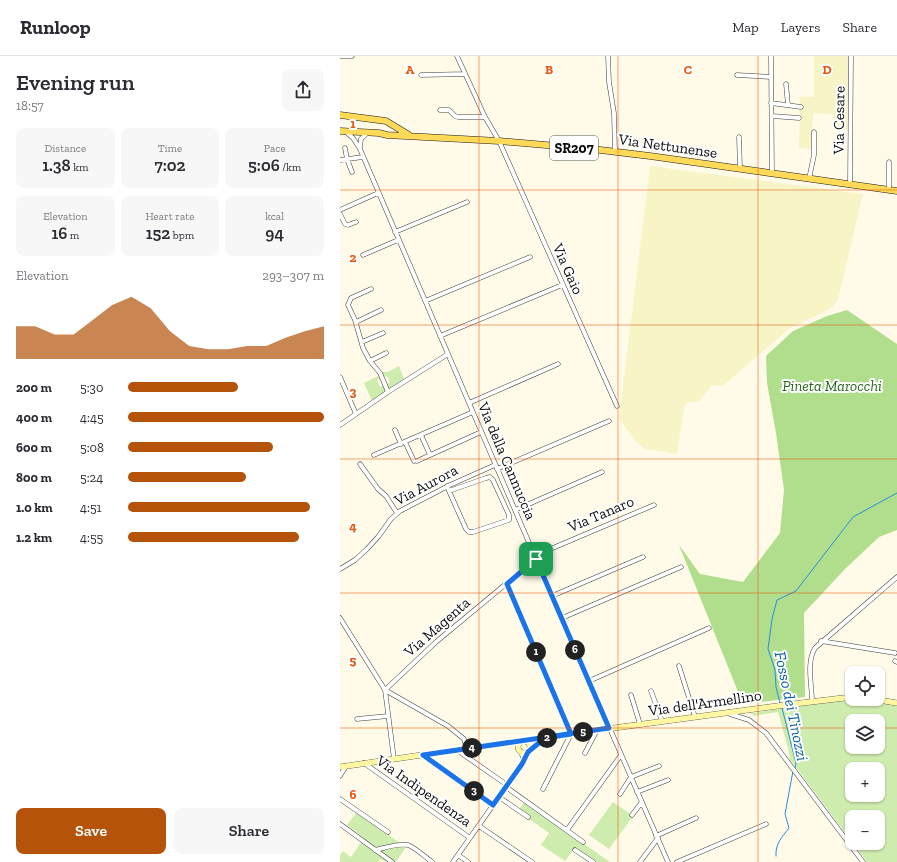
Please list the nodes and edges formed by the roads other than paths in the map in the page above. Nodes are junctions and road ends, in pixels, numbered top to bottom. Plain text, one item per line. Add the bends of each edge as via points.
1 (340, 56) edge
2 (352, 56) edge
3 (457, 56) edge
4 (608, 56) edge
5 (771, 56) edge
6 (851, 56) edge
7 (466, 74) junction
8 (421, 75) dead end
9 (737, 75) dead end
10 (771, 77) junction
11 (786, 84) dead end
12 (771, 103) junction
13 (788, 106) junction
14 (801, 107) dead end
15 (440, 110) dead end
16 (340, 115) edge
17 (772, 116) junction
18 (485, 117) junction
19 (799, 118) dead end
20 (380, 120) junction
21 (342, 131) edge
22 (814, 132) dead end
23 (366, 133) junction
24 (379, 133) junction
25 (410, 136) junction
26 (739, 137) dead end
27 (499, 141) junction
28 (345, 148) dead end
29 (360, 149) junction
30 (615, 152) junction
31 (363, 157) junction
32 (347, 159) junction
33 (340, 160) edge
34 (889, 162) dead end
35 (740, 169) junction
36 (352, 172) dead end
37 (772, 174) junction
38 (808, 179) junction
39 (850, 185) junction
40 (888, 190) junction
41 (897, 191) edge
42 (378, 193) junction
43 (467, 202) dead end
44 (340, 210) edge
45 (340, 214) edge
46 (356, 222) dead end
47 (395, 232) junction
48 (398, 240) junction
49 (363, 255) dead end
50 (530, 257) dead end
51 (562, 285) junction
52 (371, 289) dead end
53 (425, 301) junction
54 (381, 310) dead end
55 (356, 322) junction
56 (383, 333) dead end
57 (440, 336) junction
58 (362, 342) junction
59 (386, 354) dead end
60 (448, 354) junction
61 (370, 361) junction
62 (558, 364) dead end
63 (340, 377) edge
64 (388, 392) junction
65 (469, 403) junction
66 (617, 406) dead end
67 (473, 412) junction
68 (356, 414) junction
69 (609, 420) dead end
70 (340, 425) edge
71 (395, 430) dead end
72 (481, 432) junction
73 (421, 435) junction
74 (403, 443) junction
75 (374, 455) dead end
76 (430, 455) junction
77 (360, 464) dead end
78 (496, 467) junction
79 (602, 472) dead end
80 (447, 486) junction
81 (449, 491) junction
82 (654, 505) dead end
83 (515, 510) junction
84 (397, 513) junction
85 (535, 557) junction
86 (642, 557) dead end
87 (681, 567) dead end
88 (340, 569) edge
89 (897, 577) edge
90 (507, 584) junction
91 (552, 596) junction
92 (340, 618) edge
93 (562, 618) junction
94 (709, 628) dead end
95 (821, 641) junction
96 (895, 654) dead end
97 (679, 666) dead end
98 (589, 682) junction
99 (385, 690) junction
100 (650, 691) dead end
101 (631, 695) dead end
102 (845, 698) edge
103 (812, 701) junction
104 (885, 701) edge
105 (897, 703) edge
106 (726, 713) junction
107 (388, 716) junction
108 (695, 717) junction
109 (357, 719) dead end
110 (662, 721) junction
111 (640, 724) junction
112 (609, 728) junction
113 (597, 730) junction
114 (571, 734) junction
115 (545, 738) junction
116 (524, 740) junction
117 (503, 743) junction
118 (467, 749) junction
119 (457, 750) junction
120 (520, 751) junction
121 (529, 751) junction
122 (585, 753) dead end
123 (423, 755) junction
124 (621, 755) junction
125 (394, 759) junction
126 (524, 760) junction
127 (364, 763) junction
128 (347, 766) junction
129 (659, 766) dead end
130 (340, 767) edge
131 (340, 776) edge
132 (631, 778) junction
133 (668, 780) dead end
134 (506, 786) junction
135 (543, 789) dead end
136 (637, 792) junction
137 (620, 794) dead end
138 (499, 797) junction
139 (340, 799) edge
140 (642, 802) junction
141 (493, 805) junction
142 (632, 815) dead end
143 (528, 817) dead end
144 (696, 818) dead end
145 (340, 824) edge
146 (766, 824) dead end
147 (479, 826) junction
148 (567, 830) junction
149 (388, 832) dead end
150 (657, 837) junction
151 (470, 838) junction
152 (583, 842) dead end
153 (375, 850) junction
154 (575, 850) dead end
155 (458, 855) junction
156 (392, 862) edge
157 (432, 862) edge
158 (453, 862) edge
159 (468, 862) edge
160 (532, 862) edge
161 (593, 862) edge
162 (640, 862) edge
163 (668, 862) edge
164 (676, 862) edge
165 (863, 862) edge

1 - 2 street
3 - 7 street, Via Gaio
4 - 30 street
5 - 10 street
6 - 39 street, Via Cesare
7 - 8 street
7 - 18 street, Via Gaio
9 - 10 street
10 - 12 street
11 - 13 street
12 - 13 street
12 - 17 street
13 - 14 street
15 - 18 street via 449,110 458,117
16 - 20 main road, Via Nettunense
17 - 19 street
17 - 37 street
18 - 27 street, Via Gaio
20 - 24 main road via 385,128
20 - 25 main road, Via Nettunense / SR207 via 390,123
21 - 23 main road, Via Nettunense
21 - 29 street, Via della Cannuccia via 353,137
22 - 38 street via 813,156
23 - 24 main road, Via Nettunense
23 - 29 street via 360,141
24 - 25 main road, Via Nettunense / SR207
25 - 27 main road, Via Nettunense / SR207
26 - 35 street
27 - 30 main road, Via Nettunense / SR207
27 - 51 street, Via Gaio
28 - 32 street
29 - 31 street, Via della Cannuccia
30 - 35 main road, Via Nettunense / SR207
31 - 32 street
31 - 42 street, Via della Cannuccia
32 - 33 street
32 - 36 street
34 - 40 street
35 - 37 main road, Via Nettunense / SR207
37 - 38 main road, Via Nettunense / SR207
38 - 39 main road, Via Nettunense / SR207
39 - 40 main road, Via Nettunense / SR207
40 - 41 main road, Via Nettunense / SR207
42 - 44 street
42 - 47 street, Via della Cannuccia
43 - 47 street
45 - 46 street via 345,224
47 - 48 street, Via della Cannuccia
48 - 49 street
48 - 53 street, Via della Cannuccia
50 - 53 street
51 - 57 street
51 - 66 street, Via Gaio
52 - 55 street via 349,300 348,305
53 - 57 street, Via della Cannuccia
54 - 55 street
55 - 58 street
56 - 58 street
57 - 60 street, Via della Cannuccia
58 - 61 street
59 - 61 street
60 - 64 street
60 - 65 street, Via della Cannuccia
61 - 64 street
62 - 65 street
63 - 68 street
64 - 68 street
65 - 67 street, Via della Cannuccia
67 - 72 street, Via della Cannuccia
67 - 73 street
68 - 70 street
69 - 78 street, Via Aurora
71 - 74 street
72 - 76 street
72 - 78 street, Via della Cannuccia
73 - 74 street
73 - 76 street
74 - 75 street
74 - 76 street via 416,461
77 - 84 street
78 - 80 street, Via Aurora
78 - 83 street, Via della Cannuccia
79 - 83 street
80 - 81 street
80 - 84 street, Via Aurora
81 - 81 street via 491,478 510,516 509,520 469,532
82 - 85 street, Via Tanaro
83 - 85 street, Via della Cannuccia
84 - 88 street, Via Aurora via 369,548
85 - 90 street, Via Magenta
85 - 91 street, Via della Cannuccia
86 - 91 street
87 - 93 street
89 - 95 street
90 - 99 street, Via Magenta via 436,642
90 - 114 street
91 - 93 street, Via della Cannuccia
92 - 99 street
93 - 98 street, Via della Cannuccia
94 - 98 street
95 - 96 street
95 - 103 street via 811,658
97 - 108 street
98 - 112 street, Via della Cannuccia
99 - 107 street
99 - 118 street via 448,726 464,739
100 - 110 street
101 - 111 street
102 - 103 street, Via dell'Armellino
103 - 106 street, Via dell'Armellino
104 - 105 street
106 - 108 street, Via dell'Armellino
106 - 165 street via 743,717 761,728
107 - 109 street
107 - 125 street
108 - 110 street, Via dell'Armellino
110 - 111 street, Via dell'Armellino
111 - 112 street, Via dell'Armellino
112 - 113 street, Via dell'Armellino
112 - 124 street, Via della Cannuccia
113 - 114 street, Via dell'Armellino
113 - 122 street
114 - 115 street, Via dell'Armellino
114 - 135 street
115 - 116 street, Via dell'Armellino
115 - 121 street
116 - 117 street, Via dell'Armellino
116 - 120 street via 518,744
116 - 121 street via 530,744
117 - 118 street, Via dell'Armellino
117 - 120 street
118 - 119 street, Via dell'Armellino
119 - 123 street, Via dell'Armellino
119 - 134 street
120 - 121 street
120 - 126 street
121 - 126 street
123 - 125 street, Via dell'Armellino
123 - 141 street
124 - 132 street, Via della Cannuccia
124 - 148 street
125 - 127 street, Via dell'Armellino
126 - 134 street
127 - 128 street, Via dell'Armellino
127 - 151 street, Via Indipendenza
128 - 130 street, Via dell'Armellino
128 - 131 street
129 - 132 street
132 - 136 street, Via della Cannuccia
132 - 137 street
133 - 136 street
134 - 138 street
134 - 148 street
136 - 140 street, Via della Cannuccia
138 - 141 street
138 - 143 street
139 - 149 street
140 - 142 street
140 - 150 street, Via della Cannuccia
141 - 147 street
144 - 150 street
145 - 153 street
146 - 164 street
147 - 151 street
147 - 160 street
148 - 152 street
150 - 162 street
150 - 163 street, Via della Cannuccia
151 - 155 street
153 - 156 street
153 - 157 street via 406,845
154 - 161 street
155 - 158 street
155 - 159 street

